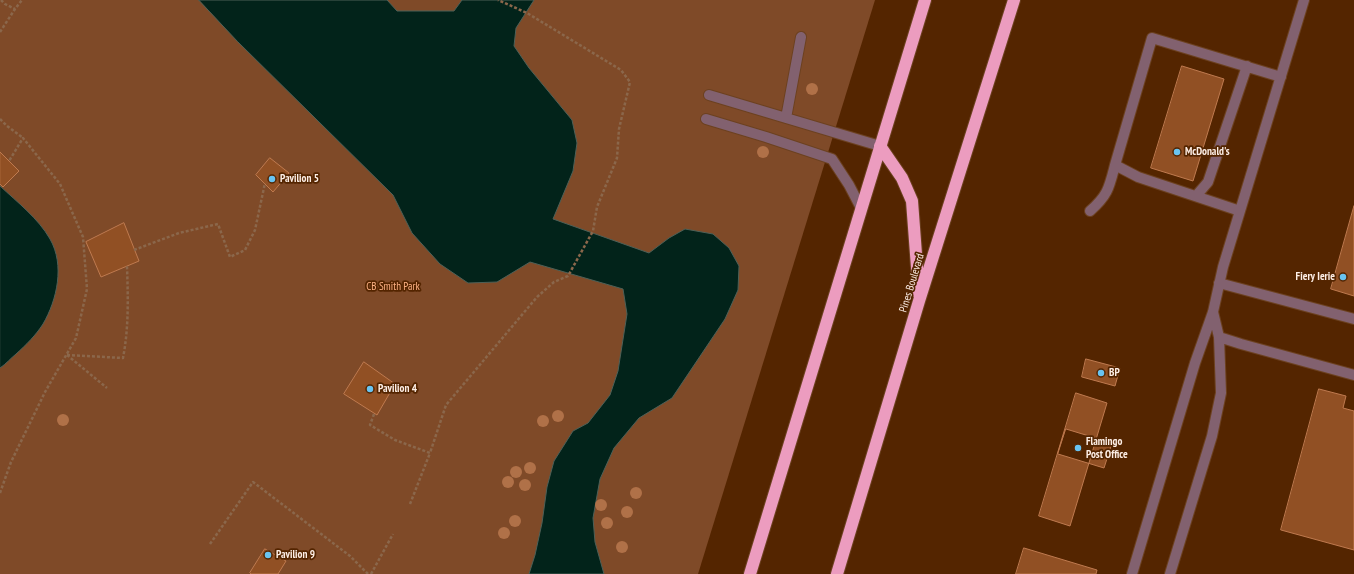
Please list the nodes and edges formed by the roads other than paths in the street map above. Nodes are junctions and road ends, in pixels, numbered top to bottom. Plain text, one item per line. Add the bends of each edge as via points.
1 (925, 0) edge
2 (1014, 0) edge
3 (1304, 0) edge
4 (801, 37) dead end
5 (1247, 66) junction
6 (1281, 77) junction
7 (710, 95) dead end
8 (786, 118) junction
9 (706, 119) dead end
10 (880, 146) junction
11 (1115, 165) junction
12 (1196, 196) junction
13 (861, 208) junction
14 (1090, 211) dead end
15 (1240, 211) junction
16 (1219, 283) junction
17 (919, 301) junction
18 (1213, 312) junction
19 (1354, 319) edge
20 (1219, 337) junction
21 (1354, 375) edge
22 (750, 574) edge
23 (837, 574) edge
24 (1132, 574) edge
25 (1170, 574) edge

1 - 10 highway
2 - 17 highway, Pines Boulevard
3 - 6 lane
4 - 8 lane
5 - 6 lane
5 - 11 lane via 1152,38
5 - 12 lane via 1208,182
6 - 15 lane
7 - 8 lane
8 - 10 lane
9 - 13 lane via 832,159
10 - 13 highway
10 - 17 highway via 902,178 912,201
11 - 12 lane via 1138,178
11 - 14 lane via 1110,188
12 - 15 lane
13 - 22 highway
15 - 16 lane
16 - 18 lane
16 - 19 lane
17 - 23 highway, Pines Boulevard
18 - 20 lane
18 - 24 lane via 1195,363
20 - 21 lane
20 - 25 lane via 1221,393 1212,436

